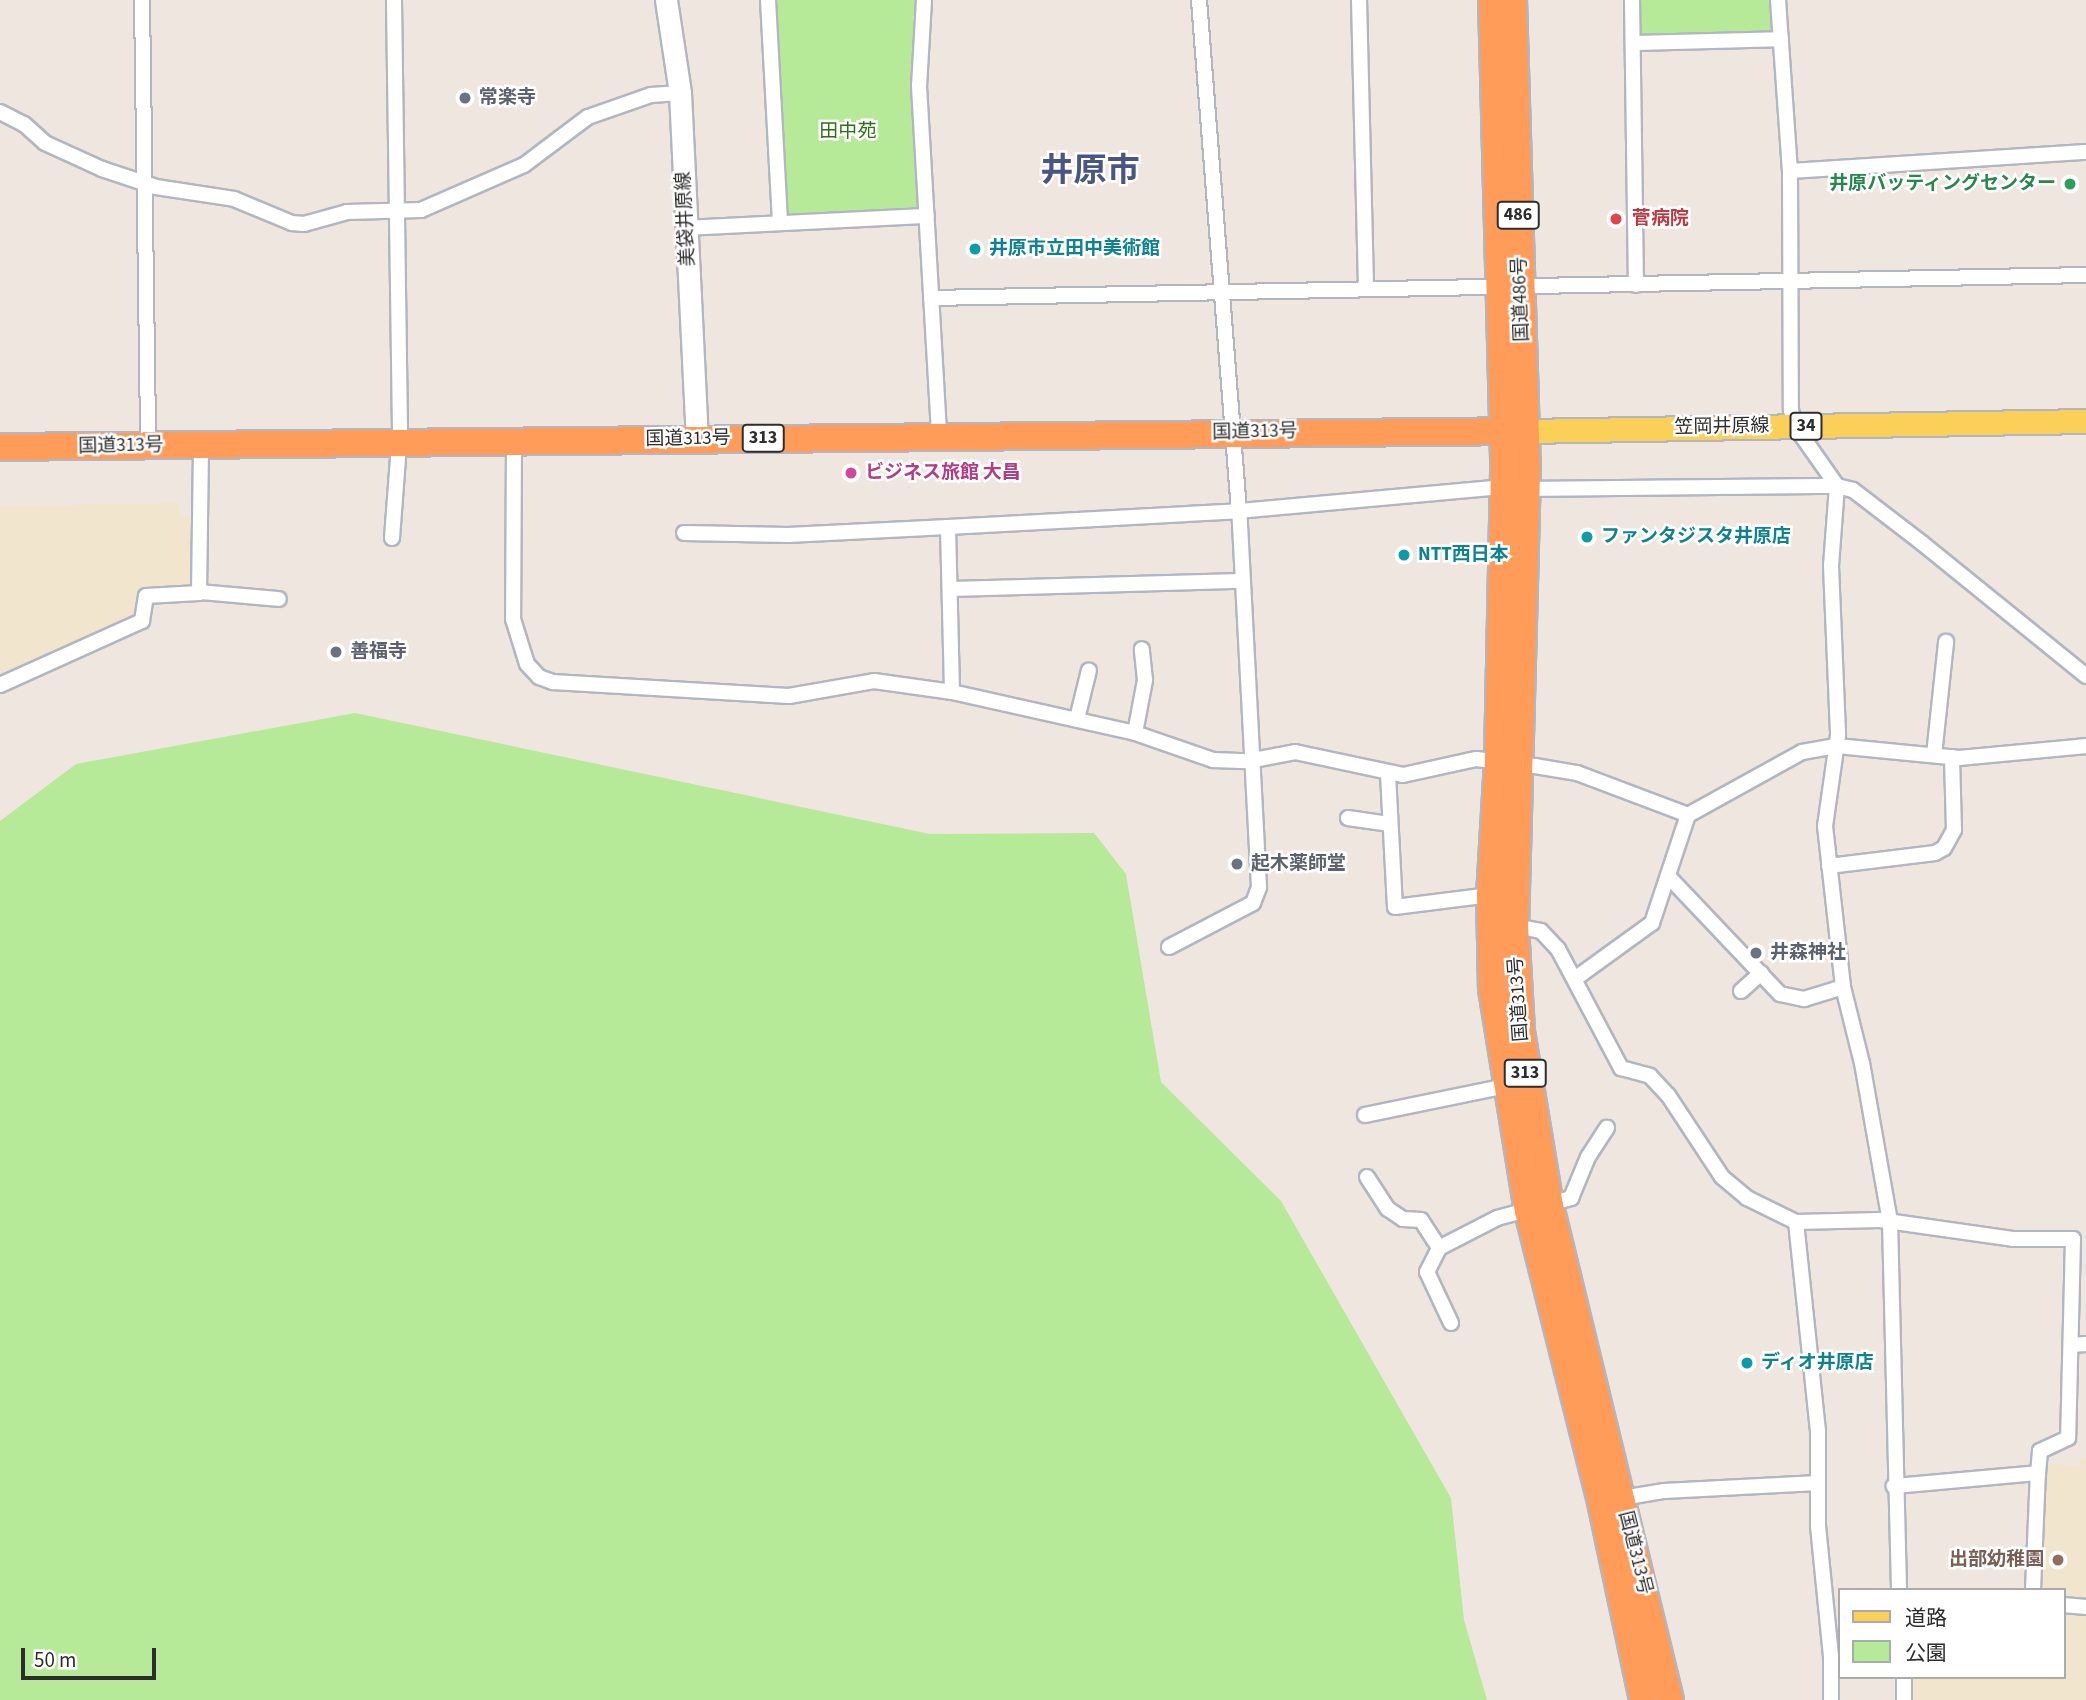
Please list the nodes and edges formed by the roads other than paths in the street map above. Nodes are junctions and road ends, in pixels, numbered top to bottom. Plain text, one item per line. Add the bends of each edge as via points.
1 (142, 0) edge
2 (394, 0) edge
3 (666, 0) edge
4 (768, 0) edge
5 (924, 0) edge
6 (1199, 0) edge
7 (1359, 0) edge
8 (1492, 0) edge
9 (1513, 0) edge
10 (1632, 0) edge
11 (1778, 0) edge
12 (1781, 39) junction
13 (1633, 43) junction
14 (680, 93) junction
15 (0, 112) edge
16 (2086, 152) edge
17 (1790, 171) junction
18 (145, 184) junction
19 (398, 214) junction
20 (928, 216) junction
21 (780, 223) junction
22 (687, 228) junction
23 (2086, 275) edge
24 (1791, 283) junction
25 (1636, 285) junction
26 (1509, 286) junction
27 (1366, 287) junction
28 (1221, 290) junction
29 (931, 298) junction
30 (2086, 421) edge
31 (1795, 426) junction
32 (1514, 431) junction
33 (1232, 432) junction
34 (939, 436) junction
35 (697, 439) junction
36 (514, 443) junction
37 (399, 444) junction
38 (148, 445) junction
39 (201, 445) junction
40 (0, 447) edge
41 (1837, 486) junction
42 (1515, 488) junction
43 (1239, 511) junction
44 (948, 527) junction
45 (684, 533) dead end
46 (392, 538) dead end
47 (1243, 581) junction
48 (950, 589) junction
49 (200, 592) junction
50 (279, 598) dead end
51 (1946, 642) dead end
52 (1142, 649) dead end
53 (1089, 670) dead end
54 (2086, 676) edge
55 (0, 685) edge
56 (952, 692) junction
57 (1077, 719) junction
58 (1135, 733) junction
59 (1837, 746) junction
60 (2086, 746) edge
61 (1934, 755) junction
62 (1952, 757) junction
63 (1254, 759) junction
64 (1510, 763) junction
65 (1388, 774) junction
66 (1688, 814) junction
67 (1348, 818) dead end
68 (1389, 824) junction
69 (1829, 866) junction
70 (1668, 876) junction
71 (1490, 895) junction
72 (1516, 926) junction
73 (1168, 947) dead end
74 (1761, 973) junction
75 (1576, 978) junction
76 (1843, 987) junction
77 (1741, 991) dead end
78 (1506, 1086) junction
79 (1365, 1115) dead end
80 (1607, 1128) dead end
81 (1367, 1177) dead end
82 (1539, 1209) junction
83 (1890, 1221) junction
84 (1796, 1222) junction
85 (2080, 1239) edge
86 (1439, 1248) junction
87 (1451, 1323) dead end
88 (2079, 1345) edge
89 (2038, 1473) junction
90 (1818, 1483) junction
91 (1894, 1486) junction
92 (1612, 1500) junction
93 (1899, 1588) edge
94 (2033, 1588) edge
95 (2065, 1605) edge
96 (2086, 1607) edge
97 (1834, 1633) edge
98 (1904, 1679) edge
99 (1643, 1700) edge
100 (1670, 1700) edge
101 (1831, 1700) edge
102 (1904, 1700) edge

1 - 18 street
2 - 19 street
3 - 14 main road, 美袋井原線
4 - 21 street
5 - 20 street via 919,34
6 - 28 street
7 - 27 street
8 - 26 highway, 国道486号 / 486
9 - 26 highway, 国道486号 / 486
10 - 13 street
11 - 12 street
12 - 13 street
12 - 17 street
13 - 25 street
14 - 19 street via 651,95 587,117 524,165 421,210
14 - 22 main road, 美袋井原線
15 - 18 street via 24,124 45,144
16 - 17 street
17 - 24 street
18 - 19 street via 234,199 292,223 364,211
18 - 38 street
19 - 37 street
20 - 21 street
20 - 29 street
21 - 22 street
22 - 35 main road, 美袋井原線
23 - 24 street
24 - 25 street
24 - 31 street via 1791,410
25 - 26 street
26 - 27 street
26 - 32 highway, 国道486号 / 486
27 - 28 street
28 - 29 street
28 - 33 street
29 - 34 street
30 - 31 main road, 笠岡井原線 / 34
31 - 32 main road, 笠岡井原線 / 34
31 - 41 street
32 - 33 highway, 国道313号 / 313
32 - 42 highway, 国道313号 / 313
33 - 34 highway, 国道313号 / 313
33 - 43 street
34 - 35 highway, 国道313号 / 313
35 - 36 highway, 国道313号 / 313
36 - 37 highway, 国道313号 / 313
36 - 56 street via 513,619 518,645 539,677 553,682 777,696 874,681
37 - 39 highway, 国道313号 / 313
37 - 46 street
38 - 39 highway, 国道313号 / 313
38 - 40 highway, 国道313号 / 313
39 - 49 street
41 - 42 street
41 - 54 street via 1853,490 1922,542
41 - 59 street via 1831,566
42 - 43 street
42 - 64 highway, 国道313号 / 313
43 - 44 street
43 - 47 street
44 - 45 street
44 - 48 street
47 - 48 street
47 - 63 street
48 - 56 street
49 - 50 street
49 - 55 street via 146,596 142,621
51 - 61 street
52 - 58 street via 1145,680
53 - 57 street
56 - 57 street
57 - 58 street
58 - 63 street via 1213,760
59 - 61 street
59 - 66 street via 1802,752
59 - 69 street via 1826,799
60 - 62 street
61 - 62 street
62 - 69 street via 1954,830 1944,848 1935,853
63 - 65 street via 1295,752
63 - 73 street via 1258,897
64 - 65 street via 1476,759 1403,775
64 - 66 street via 1577,773
64 - 71 highway, 国道313号 / 313
64 - 72 highway, 国道313号 / 313
65 - 68 street
66 - 70 street
67 - 68 street
68 - 71 street via 1395,906
69 - 76 street
70 - 74 street
70 - 75 street via 1652,923
71 - 78 highway, 国道313号 / 313 via 1492,978
72 - 75 street via 1541,931
72 - 82 highway, 国道313号 / 313
74 - 76 street via 1792,1000
74 - 77 street
75 - 84 street via 1621,1068 1650,1076 1668,1095 1703,1152 1739,1191
76 - 83 street via 1862,1063
78 - 79 street
78 - 82 highway, 国道313号 / 313
80 - 82 street via 1570,1198
81 - 86 street via 1388,1209 1403,1219 1421,1220
82 - 86 street via 1497,1218
82 - 92 highway, 国道313号 / 313
83 - 84 street
83 - 85 street via 2013,1239
83 - 91 street
84 - 90 street via 1818,1431
85 - 88 street
86 - 87 street via 1427,1272
88 - 89 street via 2068,1438 2040,1451
89 - 91 street
89 - 94 street
90 - 92 street via 1664,1491
90 - 97 street via 1821,1578
91 - 93 street
92 - 99 highway, 国道313号 / 313
92 - 100 highway, 国道313号 / 313
95 - 96 street
97 - 101 street
98 - 102 street

